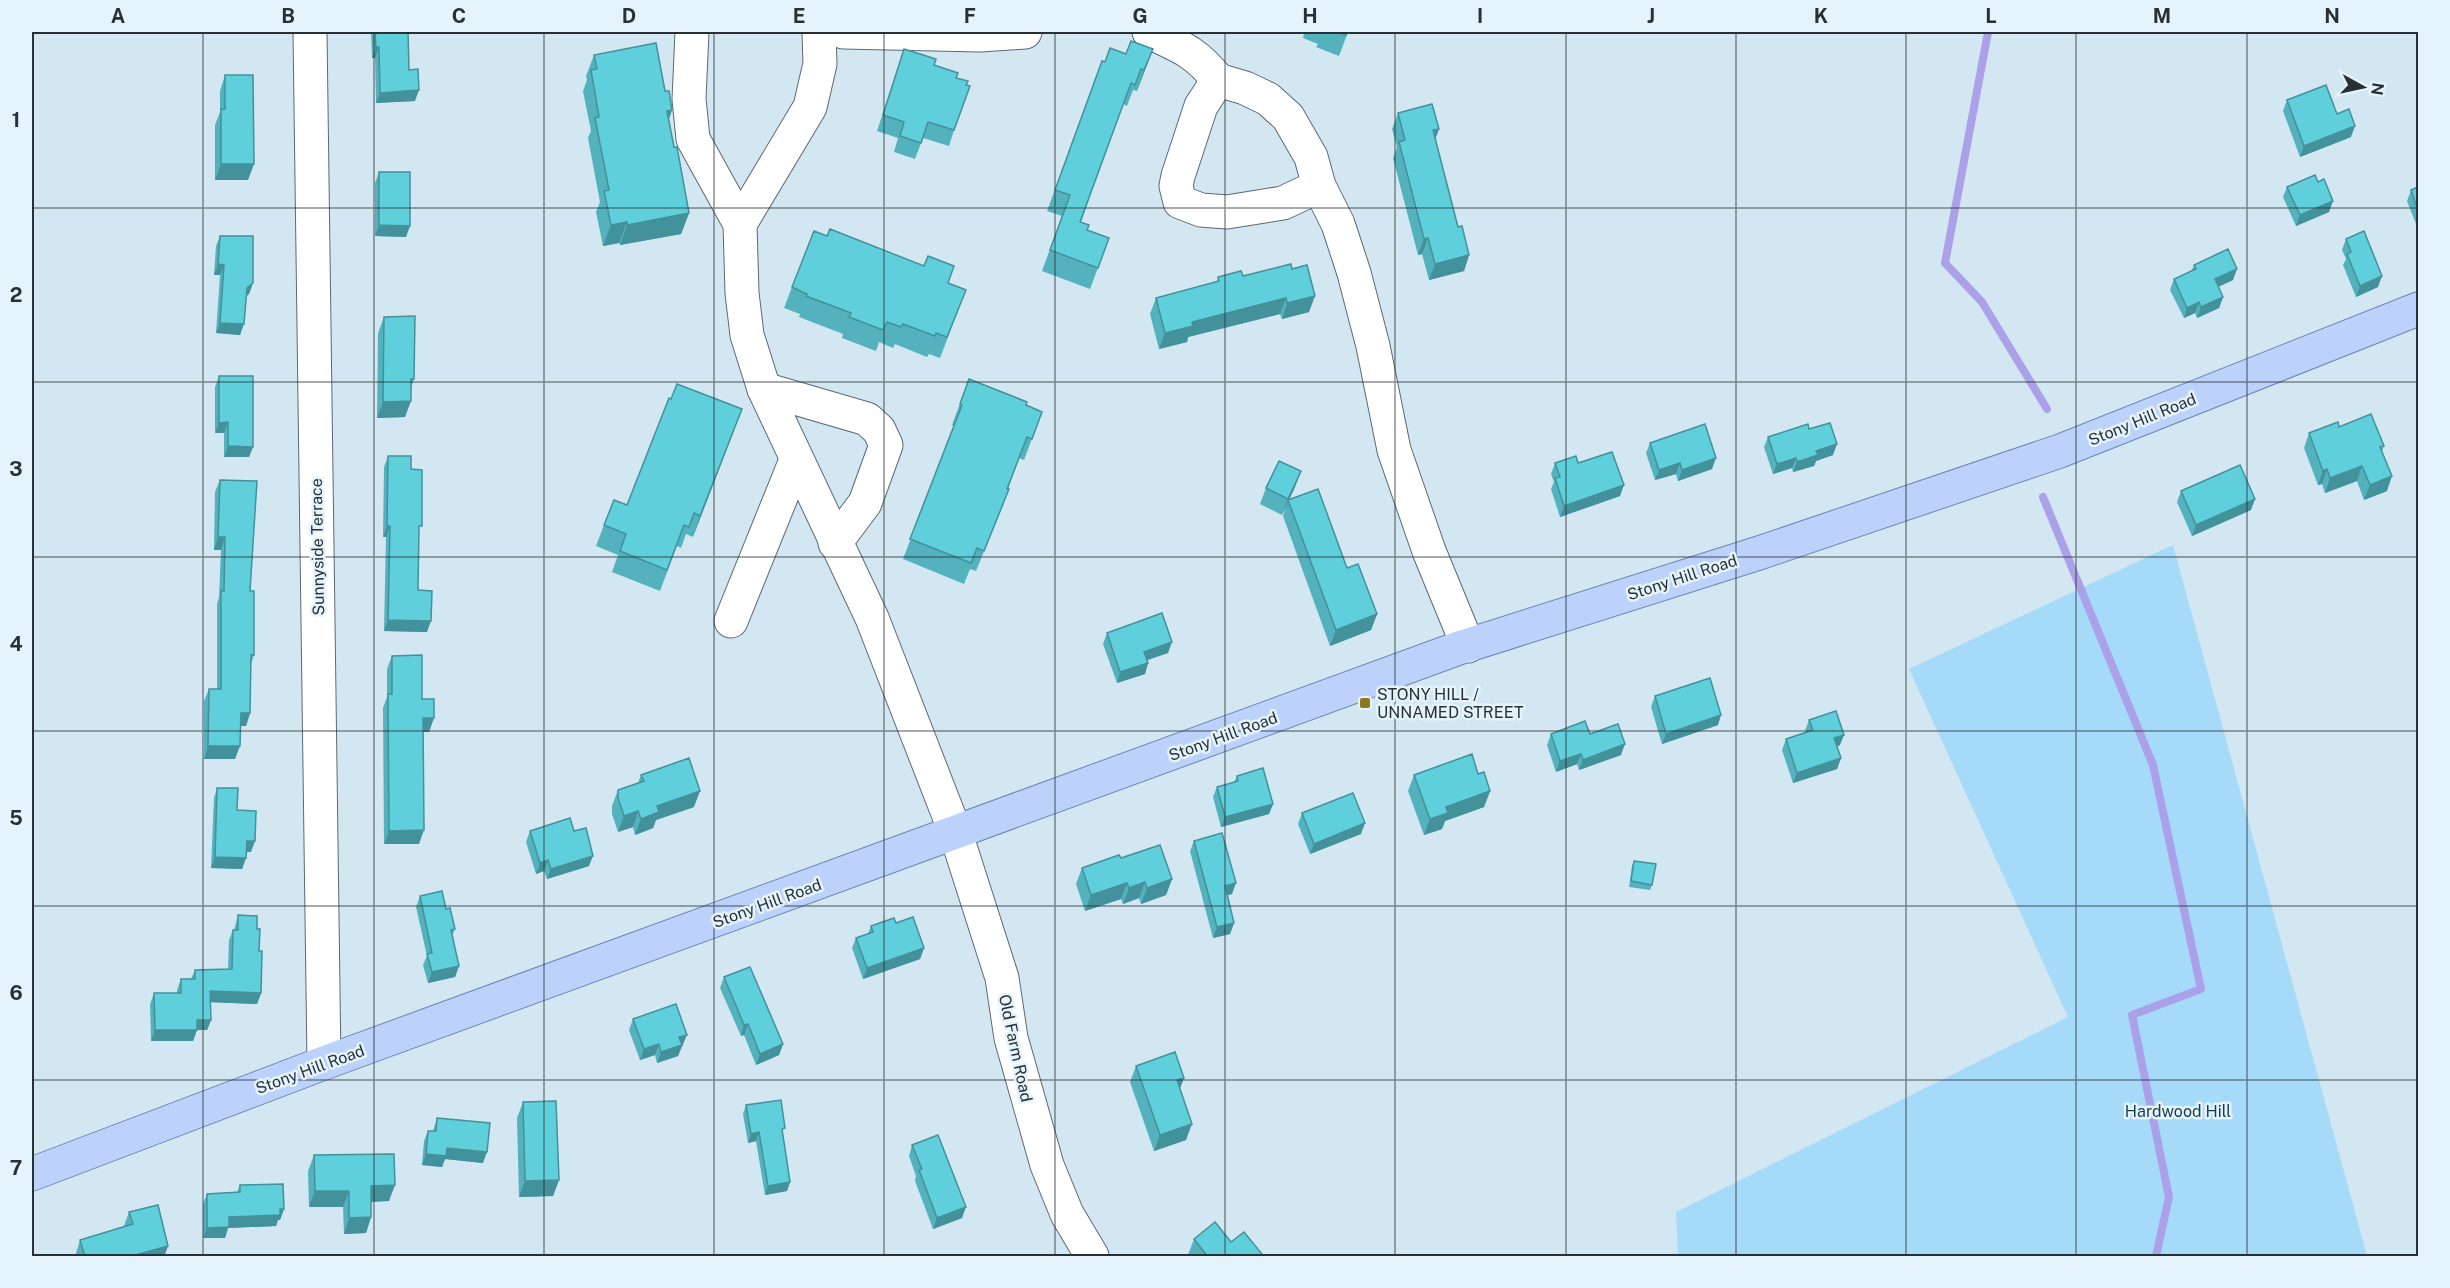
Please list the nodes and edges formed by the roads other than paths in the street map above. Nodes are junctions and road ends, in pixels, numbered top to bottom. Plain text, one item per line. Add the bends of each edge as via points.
1 (310, 32) edge
2 (692, 32) edge
3 (819, 32) edge
4 (843, 32) edge
5 (1024, 32) edge
6 (1149, 32) edge
7 (1218, 80) junction
8 (1319, 186) junction
9 (740, 224) junction
10 (2418, 309) edge
11 (764, 389) junction
12 (796, 460) junction
13 (835, 543) junction
14 (730, 621) dead end
15 (1468, 646) junction
16 (956, 834) junction
17 (324, 1063) junction
18 (32, 1174) edge
19 (1092, 1257) edge

1 - 17 street, Sunnyside Terrace
2 - 9 street via 689,99 693,139
3 - 9 street via 820,64 810,107
4 - 5 street
6 - 7 street via 1191,51
7 - 8 street via 1268,99 1288,117 1311,157
7 - 8 street via 1201,106 1178,176 1180,202 1201,210 1227,212 1283,203
8 - 15 street via 1338,224 1354,273 1394,450
9 - 11 street, Old Farm Road via 747,335
10 - 15 main road, Stony Hill Road via 2060,451
11 - 12 street, Old Farm Road
11 - 13 street via 867,419 883,438 886,445 865,503
12 - 13 street, Old Farm Road
12 - 14 street
13 - 16 street, Old Farm Road via 872,618
15 - 16 main road, Stony Hill Road
16 - 17 main road, Stony Hill Road
16 - 19 street, Old Farm Road via 1002,978 1011,1038 1044,1155 1067,1214
17 - 18 main road, Stony Hill Road

